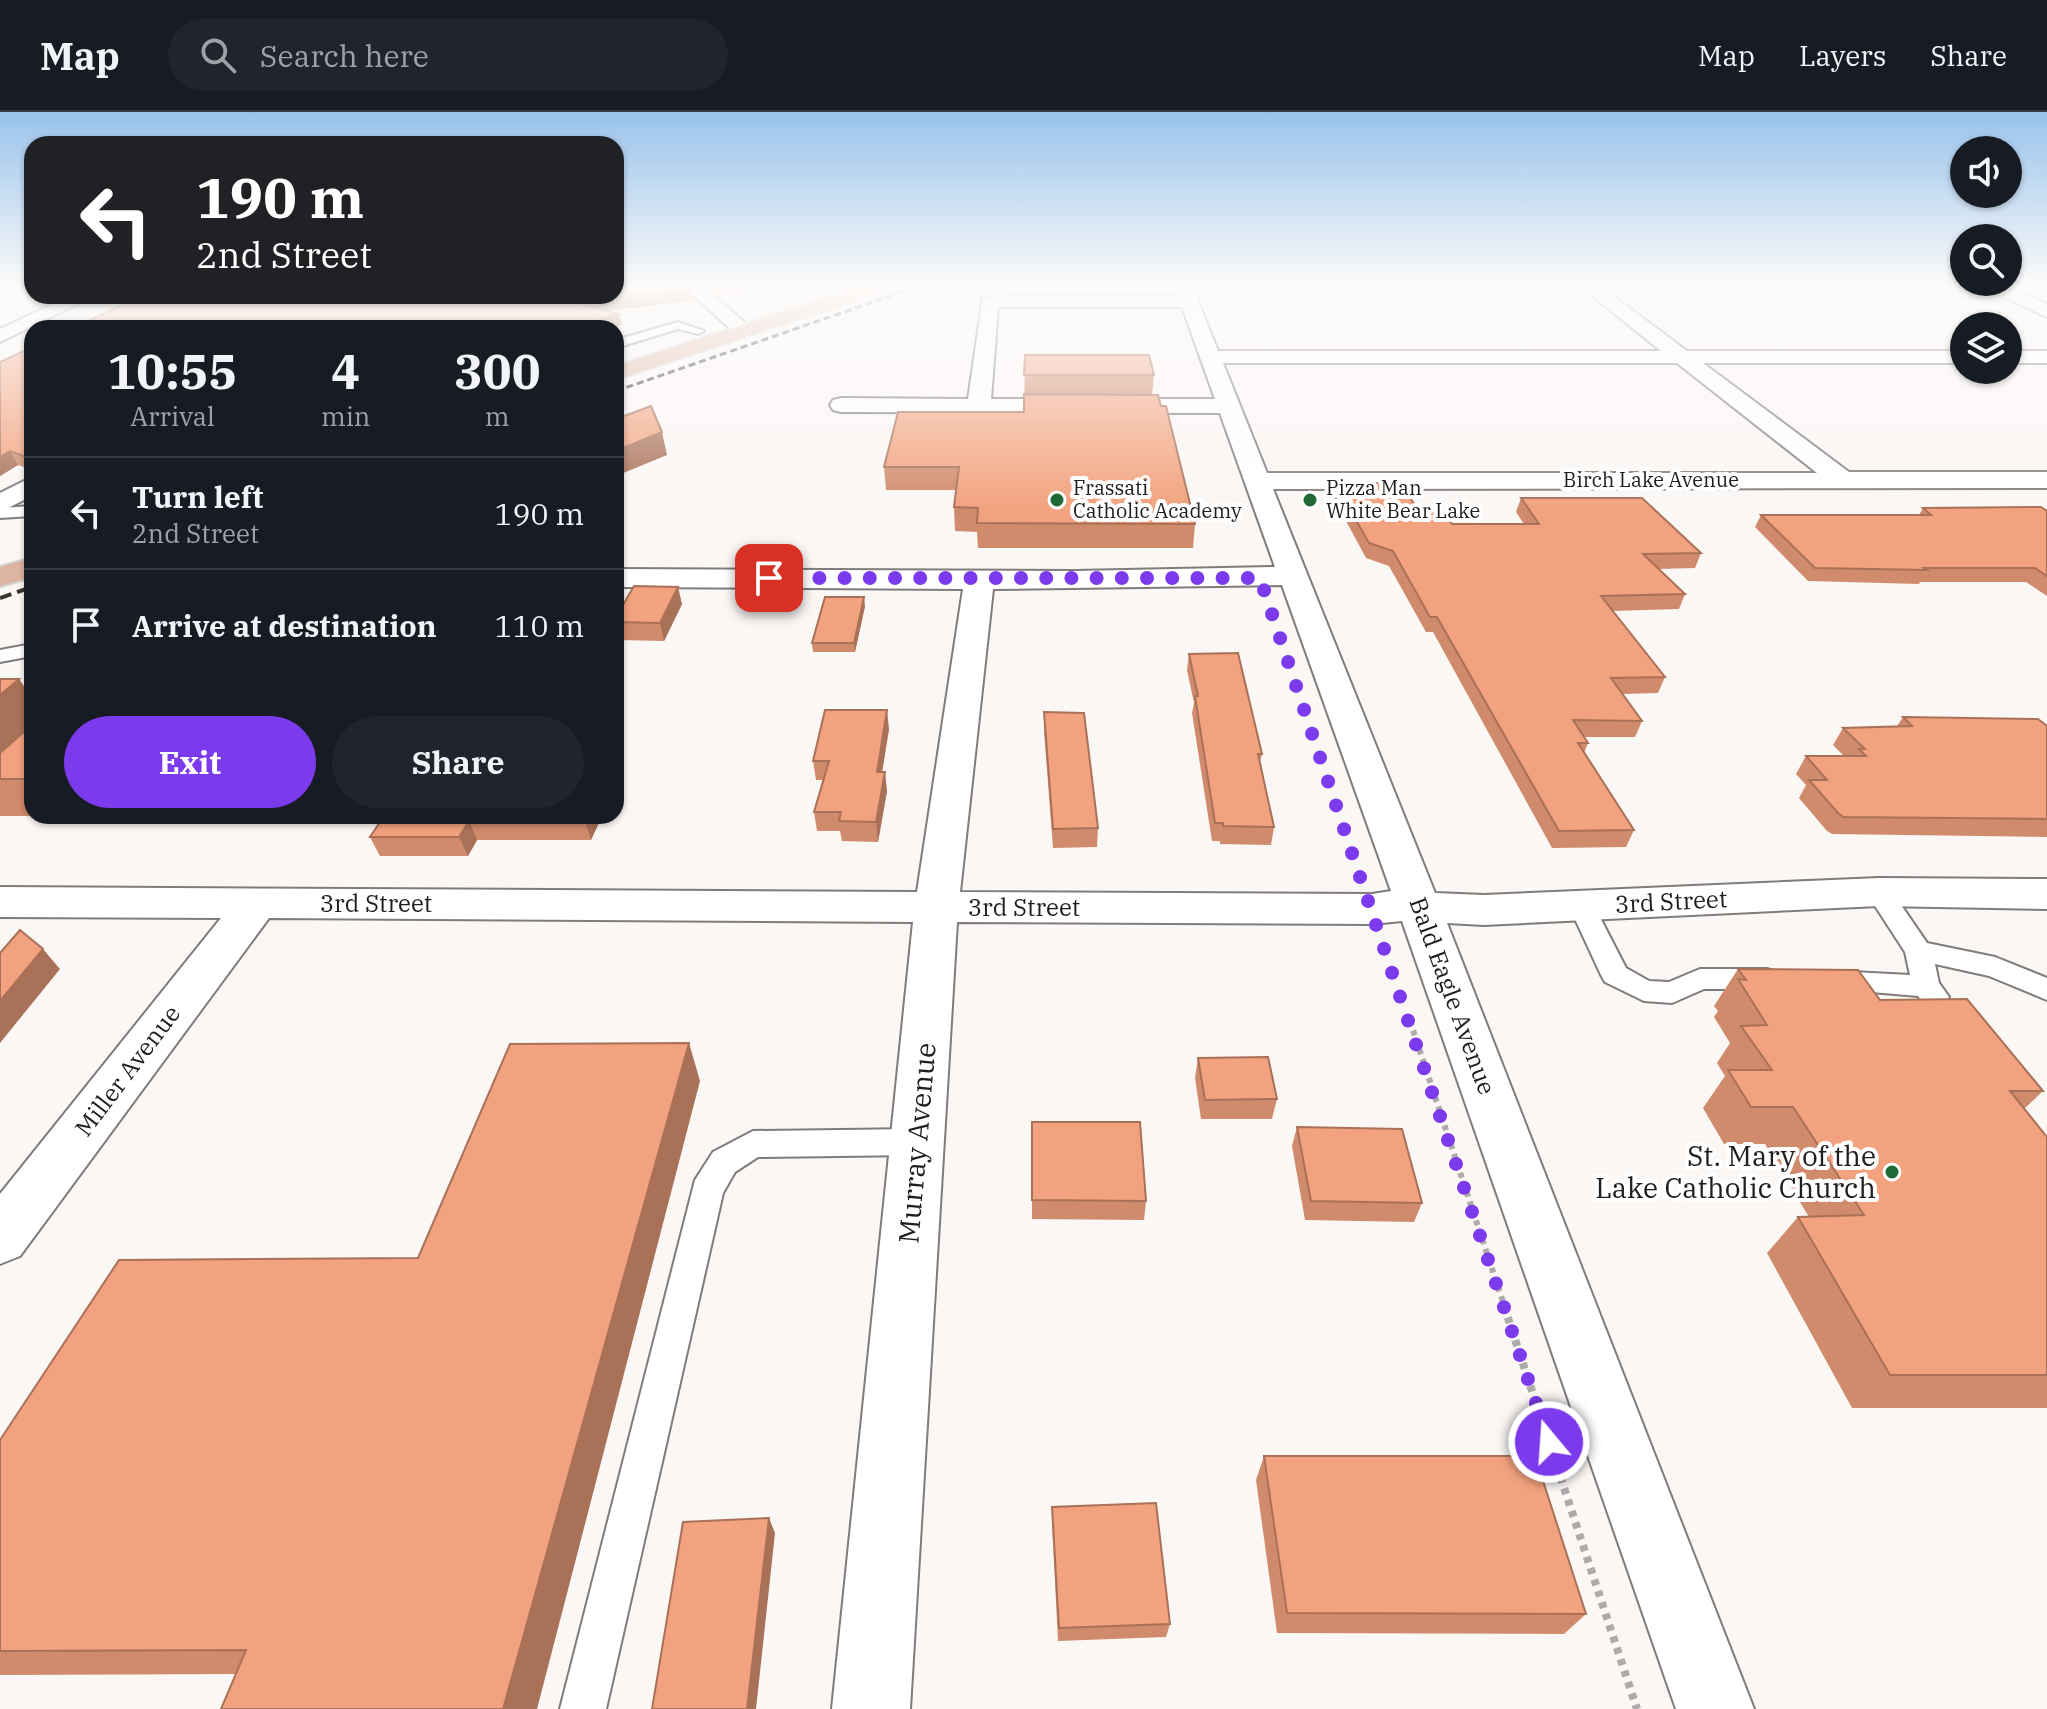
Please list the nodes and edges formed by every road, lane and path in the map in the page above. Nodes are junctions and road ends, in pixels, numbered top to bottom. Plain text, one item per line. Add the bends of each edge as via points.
1 (983, 361) edge
2 (1210, 361) edge
3 (1690, 361) edge
4 (841, 405) dead end
5 (979, 405) junction
6 (1227, 406) junction
7 (1841, 479) junction
8 (2047, 480) edge
9 (1256, 481) junction
10 (24, 490) edge
11 (0, 504) edge
12 (24, 512) edge
13 (0, 513) edge
14 (1291, 576) junction
15 (624, 578) edge
16 (979, 579) junction
17 (24, 652) edge
18 (0, 656) edge
19 (1879, 892) junction
20 (2047, 894) edge
21 (0, 902) edge
22 (256, 904) junction
23 (1582, 906) junction
24 (1419, 907) junction
25 (936, 908) junction
26 (1918, 951) junction
27 (1926, 986) junction
28 (2047, 990) edge
29 (1405, 1007) dead end
30 (1954, 1021) edge
31 (917, 1142) junction
32 (0, 1238) edge
33 (583, 1709) edge
34 (871, 1709) edge
35 (1637, 1709) edge
36 (1715, 1709) edge

1 - 5 street
2 - 6 street, Bald Eagle Avenue
3 - 7 street
4 - 5 street
5 - 6 street
6 - 9 street, Bald Eagle Avenue
7 - 8 street, Birch Lake Avenue
7 - 9 street, Birch Lake Avenue
9 - 14 street, Bald Eagle Avenue
10 - 11 street
12 - 13 lane
14 - 16 street
14 - 24 street, Bald Eagle Avenue
15 - 16 street
16 - 25 street, Murray Avenue
17 - 18 lane
19 - 20 street, 3rd Street
19 - 23 street, 3rd Street
19 - 26 lane
21 - 22 street, 3rd Street
22 - 25 street, 3rd Street
22 - 32 street, Miller Avenue
23 - 24 street, 3rd Street
23 - 27 lane via 1615,975 1644,991 1672,993 1700,979
24 - 25 street, 3rd Street
24 - 36 street, Bald Eagle Avenue
25 - 31 street, Murray Avenue
26 - 27 lane
26 - 28 lane via 1995,967
27 - 30 lane
29 - 35 path
31 - 33 lane via 753,1144 724,1162 707,1190
31 - 34 street, Murray Avenue

